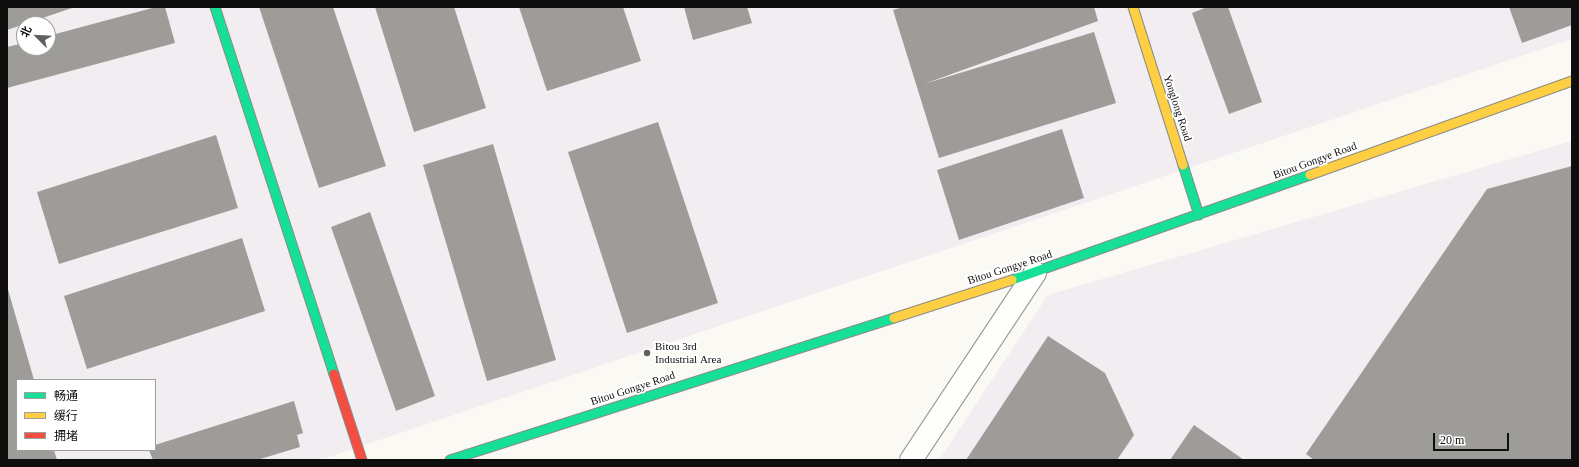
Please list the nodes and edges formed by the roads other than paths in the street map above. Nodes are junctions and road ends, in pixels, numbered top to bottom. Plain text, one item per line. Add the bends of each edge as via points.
1 (215, 7) edge
2 (1133, 7) edge
3 (1572, 81) edge
4 (1199, 215) junction
5 (1035, 273) junction
6 (362, 460) edge
7 (450, 460) edge
8 (911, 460) edge

1 - 6 street
2 - 4 street, Yonglong Road
3 - 4 street, Bitou Gongye Road
4 - 5 street, Bitou Gongye Road
5 - 7 street, Bitou Gongye Road
5 - 8 street

